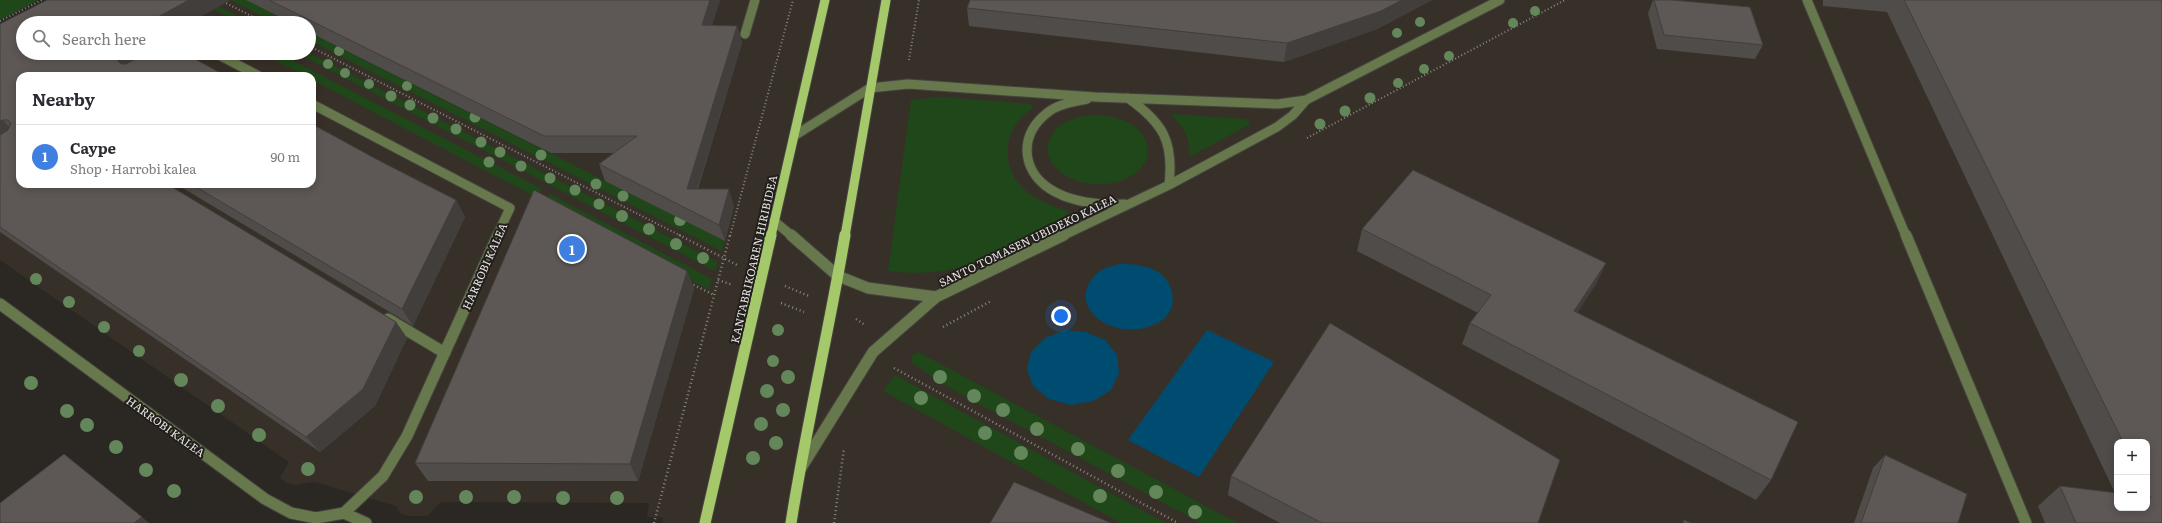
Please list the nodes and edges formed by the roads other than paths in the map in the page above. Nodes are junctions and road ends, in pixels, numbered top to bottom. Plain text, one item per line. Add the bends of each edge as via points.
1 (755, 0) edge
2 (825, 0) edge
3 (886, 0) edge
4 (1500, 0) edge
5 (1807, 0) edge
6 (745, 34) dead end
7 (228, 60) edge
8 (251, 72) edge
9 (870, 88) junction
10 (1095, 96) junction
11 (1128, 98) junction
12 (1306, 100) junction
13 (316, 106) edge
14 (794, 136) junction
15 (1169, 184) junction
16 (1128, 204) junction
17 (774, 221) junction
18 (838, 276) junction
19 (936, 297) junction
20 (0, 304) edge
21 (379, 314) edge
22 (445, 353) junction
23 (799, 471) junction
24 (344, 513) junction
25 (366, 523) edge
26 (705, 523) edge
27 (791, 523) edge
28 (2026, 523) edge

1 - 6 street
2 - 14 main road, KANTABRIKOAREN HIRIBIDEA
3 - 9 main road
4 - 12 street, SANTO TOMASEN UBIDEKO KALEA
5 - 28 street
7 - 8 street
9 - 10 street, SANTO TOMASEN UBIDEKO KALEA via 908,84
9 - 14 street, SANTO TOMASEN UBIDEKO KALEA
9 - 18 main road
10 - 11 street, SANTO TOMASEN UBIDEKO KALEA
10 - 16 street, SANTO TOMASEN UBIDEKO KALEA via 1047,114 1031,131 1025,157 1028,166 1040,182 1062,196 1101,205
11 - 12 street, SANTO TOMASEN UBIDEKO KALEA via 1278,104
11 - 15 street, SANTO TOMASEN UBIDEKO KALEA via 1148,111 1170,144 1172,164
12 - 15 street, SANTO TOMASEN UBIDEKO KALEA via 1293,115 1277,127
13 - 22 street, HARROBI KALEA via 510,208
14 - 17 main road, KANTABRIKOAREN HIRIBIDEA
15 - 16 street, SANTO TOMASEN UBIDEKO KALEA
16 - 19 street, SANTO TOMASEN UBIDEKO KALEA
17 - 18 street, SANTO TOMASEN UBIDEKO KALEA
17 - 26 main road, KANTABRIKOAREN HIRIBIDEA via 762,283
18 - 19 street, SANTO TOMASEN UBIDEKO KALEA via 868,288
18 - 23 main road
19 - 23 street, SANTO TOMASEN UBIDEKO KALEA via 873,352
20 - 24 street, HARROBI KALEA via 265,499 291,513 316,518
21 - 22 street
22 - 24 street, HARROBI KALEA via 407,436 383,476
23 - 27 main road
24 - 25 street

